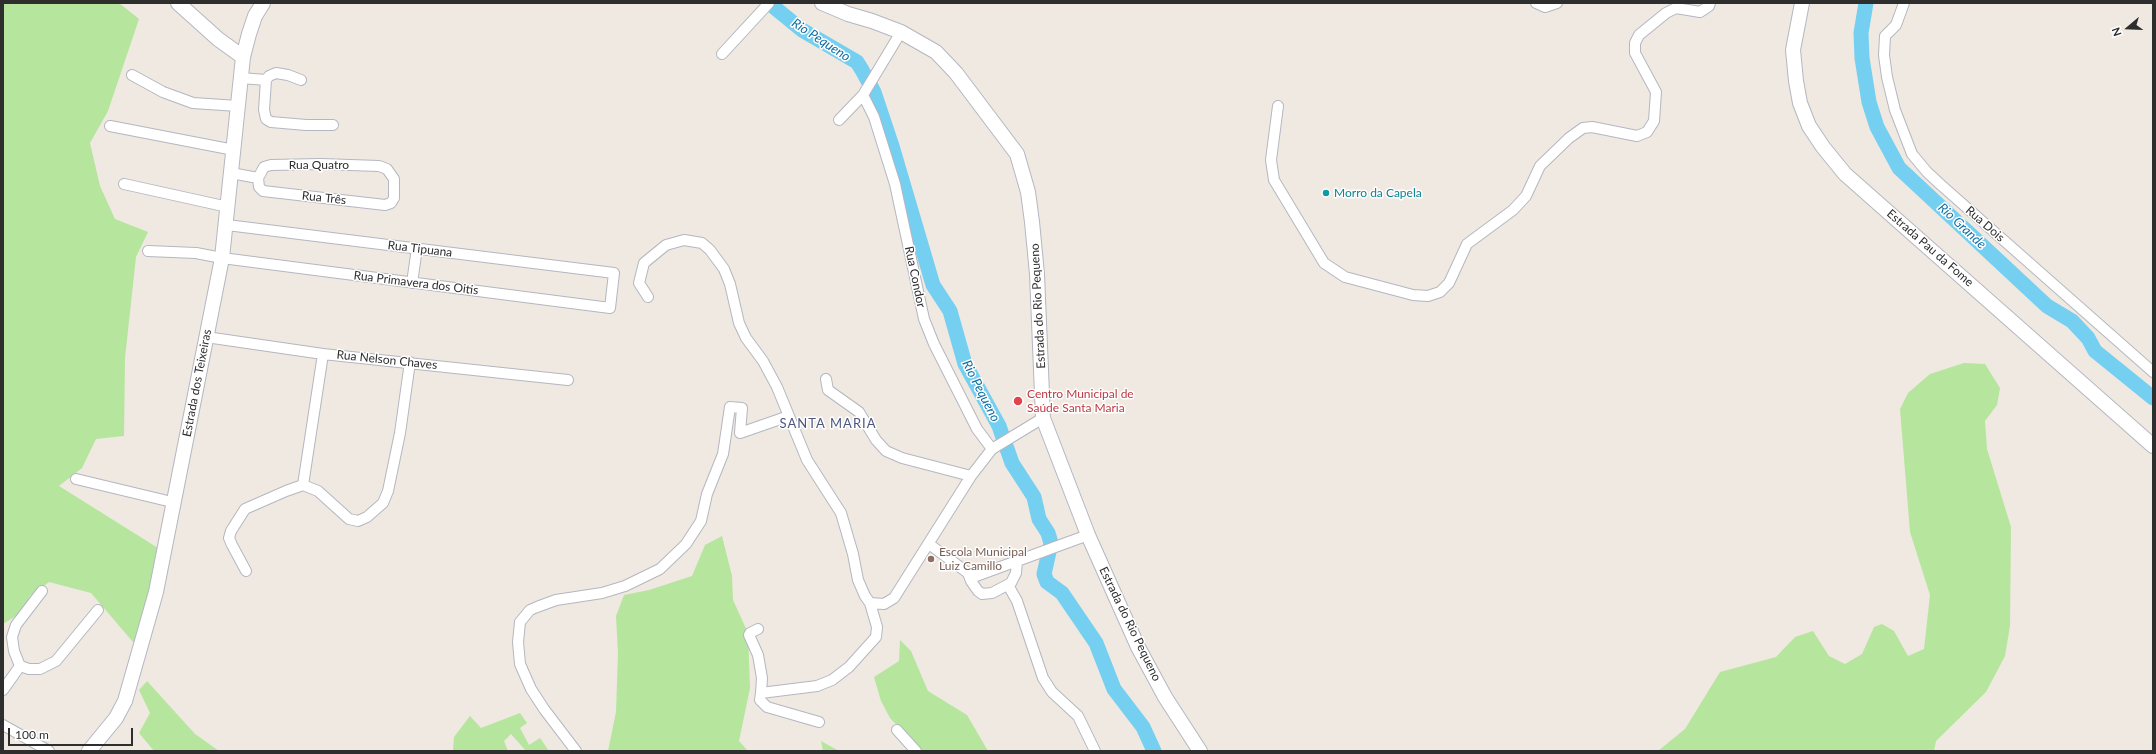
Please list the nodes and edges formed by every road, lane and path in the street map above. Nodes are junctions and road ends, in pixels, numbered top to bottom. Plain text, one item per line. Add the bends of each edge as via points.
1 (178, 3) edge
2 (263, 3) edge
3 (769, 3) edge
4 (822, 3) edge
5 (1536, 3) edge
6 (1557, 3) edge
7 (1710, 3) edge
8 (1802, 3) edge
9 (1904, 3) edge
10 (901, 32) junction
11 (722, 54) dead end
12 (243, 57) junction
13 (132, 75) dead end
14 (241, 78) junction
15 (266, 80) junction
16 (301, 80) dead end
17 (864, 93) junction
18 (238, 106) junction
19 (1278, 106) dead end
20 (839, 120) dead end
21 (333, 125) dead end
22 (110, 126) dead end
23 (234, 150) junction
24 (231, 172) junction
25 (259, 174) junction
26 (124, 184) dead end
27 (385, 205) joint
28 (228, 208) junction
29 (227, 225) junction
30 (417, 248) junction
31 (148, 251) dead end
32 (222, 258) junction
33 (412, 283) junction
34 (648, 297) dead end
35 (610, 308) joint
36 (206, 337) junction
37 (323, 354) junction
38 (410, 362) junction
39 (2153, 372) edge
40 (826, 379) dead end
41 (568, 380) dead end
42 (789, 416) junction
43 (1043, 418) junction
44 (2153, 446) edge
45 (994, 447) junction
46 (971, 476) junction
47 (76, 478) dead end
48 (303, 485) junction
49 (172, 502) junction
50 (1088, 535) junction
51 (929, 544) junction
52 (1018, 561) junction
53 (246, 571) dead end
54 (968, 574) junction
55 (1008, 585) junction
56 (42, 591) dead end
57 (870, 602) junction
58 (98, 610) dead end
59 (758, 629) dead end
60 (8, 639) edge
61 (20, 666) junction
62 (3, 690) edge
63 (761, 693) junction
64 (819, 722) dead end
65 (3, 725) edge
66 (898, 730) dead end
67 (49, 751) edge
68 (88, 751) edge
69 (576, 751) edge
70 (916, 751) edge
71 (1095, 751) edge
72 (1200, 751) edge

1 - 12 street via 218,39
2 - 12 street, Estrada dos Teixeiras via 248,34
3 - 11 street
4 - 10 street, Estrada do Rio Pequeno
5 - 6 street via 1545,7
7 - 19 street via 1700,12 1676,8 1666,13 1639,35 1635,43 1635,53 1656,92 1654,121 1647,132 1637,136 1592,127 1583,128 1569,138 1540,166 1526,196 1513,210 1467,244 1449,284 1440,292 1428,296 1413,296 1345,277 1324,263 1274,180 1271,160
8 - 44 street, Estrada Pau da Fome via 1793,50 1796,81 1800,103 1809,126 1823,147 1845,174
9 - 39 street, Rua Dois via 1896,25 1885,36 1884,55 1895,110 1912,154 1927,172
10 - 17 street
10 - 43 street, Estrada do Rio Pequeno via 936,52 956,73 1017,154 1023,169 1037,274
12 - 14 street, Estrada dos Teixeiras
13 - 18 street via 163,92 193,103
14 - 15 street
14 - 18 street, Estrada dos Teixeiras
15 - 16 street via 276,73
15 - 21 street via 266,119 272,122
17 - 20 street
17 - 45 street, Rua Condor via 895,184 924,319 977,429
18 - 23 street, Estrada dos Teixeiras
22 - 23 street
23 - 24 street, Estrada dos Teixeiras
24 - 25 street
24 - 28 street, Estrada dos Teixeiras
25 - 27 street, Rua Três via 259,188 263,191
25 - 27 street, Rua Quatro via 264,167 272,165 379,166 387,169 396,187 391,204
26 - 28 street
28 - 29 street, Estrada dos Teixeiras
29 - 30 street, Rua Tipuana
29 - 32 street, Estrada dos Teixeiras
30 - 33 street
30 - 35 street, Rua Tipuana via 614,273
31 - 32 street, Rua Primavera dos Oitis via 196,253
32 - 33 street, Rua Primavera dos Oitis
32 - 36 street, Estrada dos Teixeiras
33 - 35 street, Rua Primavera dos Oitis
34 - 42 street via 639,284 644,263 666,245 684,240 702,244 710,250 724,268 739,323 746,338 766,367
36 - 37 street, Rua Nelson Chaves
36 - 49 street, Estrada dos Teixeiras via 200,378
37 - 38 street, Rua Nelson Chaves
37 - 48 street
38 - 41 street, Rua Nelson Chaves
38 - 48 street via 400,434 383,503 367,517 358,521 348,519 318,491
40 - 46 street via 828,390 859,412 886,451 902,458
42 - 57 street via 807,460 841,513 858,580
42 - 69 street via 740,433 742,408 730,407 723,454 707,494 701,522 686,544 660,569 625,586 602,593 556,600 536,607 520,622 520,664 531,689
43 - 45 street
43 - 50 street, Estrada do Rio Pequeno
45 - 46 street
46 - 51 street
47 - 49 street
48 - 53 street via 244,509 229,538
49 - 68 street, Estrada dos Teixeiras via 156,592 125,701 116,718
50 - 52 street
50 - 72 street, Estrada do Rio Pequeno via 1138,647
51 - 54 street
51 - 57 street via 894,598 884,604
52 - 54 street via 980,575
52 - 55 street via 1016,573
54 - 55 street via 973,585 982,594 992,593
55 - 71 street via 1017,601 1043,678 1052,692 1081,719
56 - 60 street
57 - 63 street via 877,628 876,637 849,667 832,680 817,686
58 - 61 street via 56,661 40,669
59 - 63 street via 749,635 758,655 762,678
60 - 61 street
61 - 62 street
63 - 64 street via 760,700 767,707
65 - 67 street
66 - 70 street

